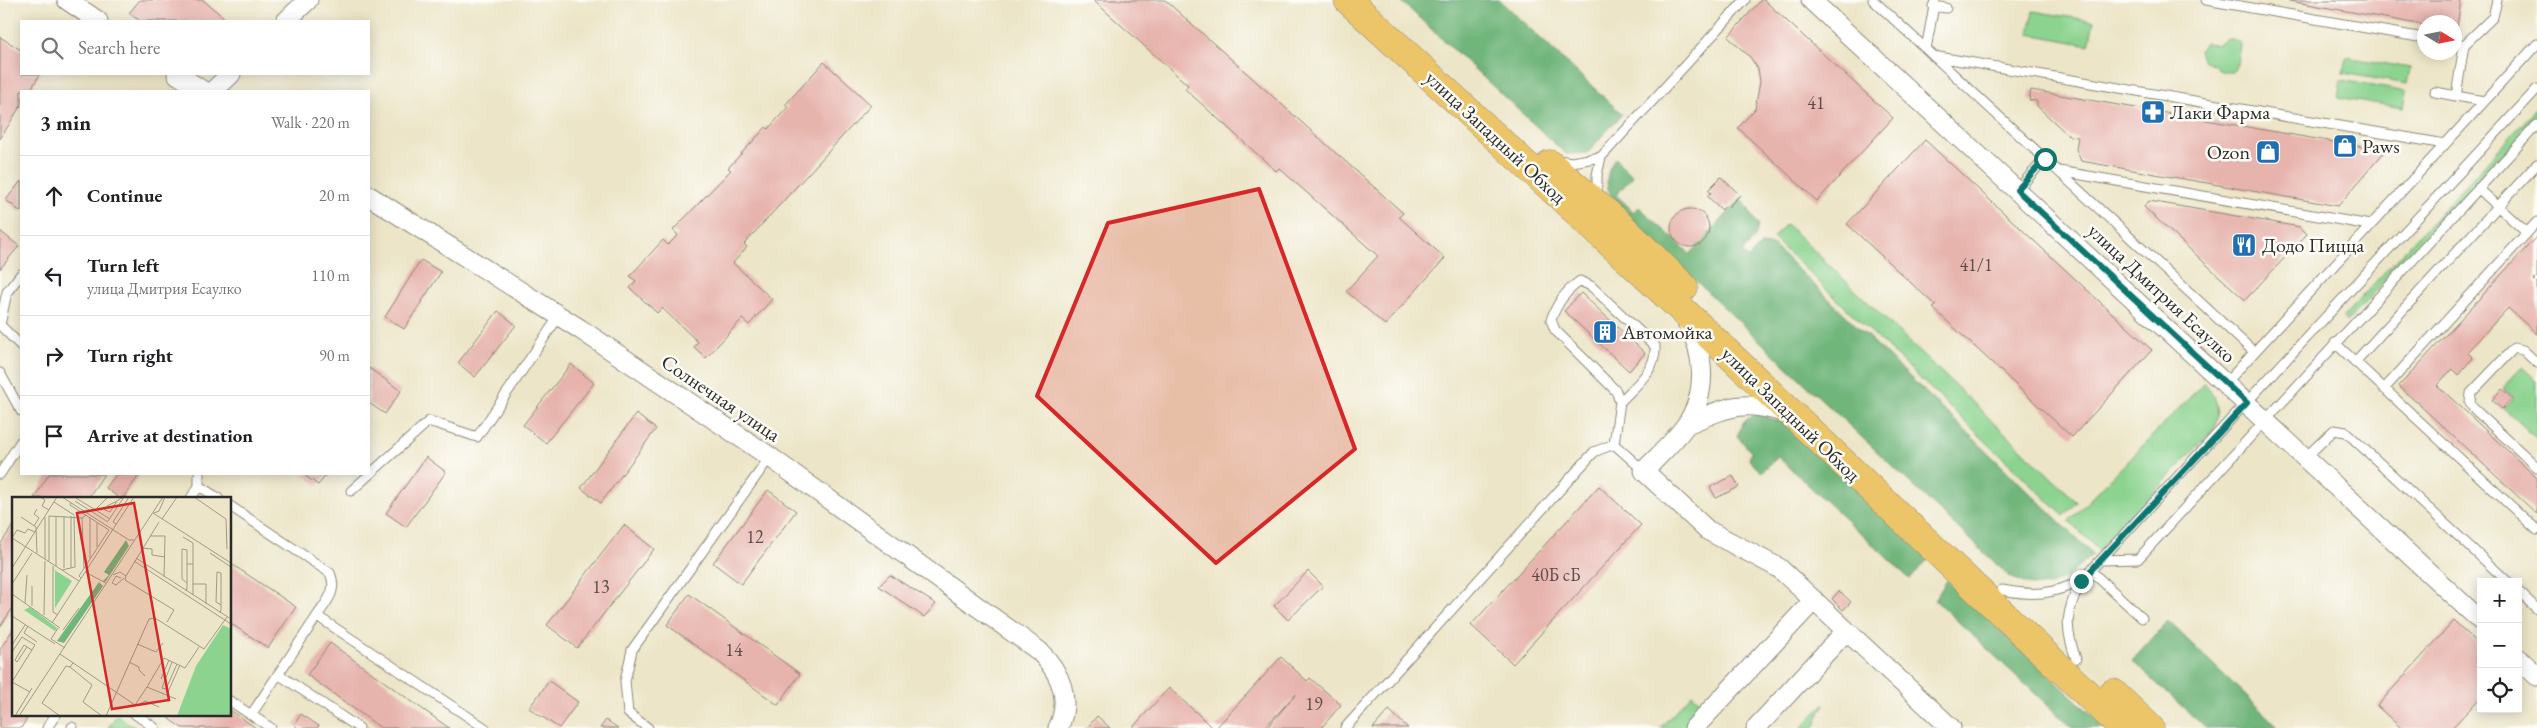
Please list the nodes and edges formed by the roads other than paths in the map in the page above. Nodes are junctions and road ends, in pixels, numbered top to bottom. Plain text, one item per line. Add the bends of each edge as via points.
1 (67, 0) edge
2 (308, 0) edge
3 (1348, 0) edge
4 (1376, 0) edge
5 (1745, 0) edge
6 (1812, 0) edge
7 (1873, 0) edge
8 (2206, 0) edge
9 (2497, 0) edge
10 (1934, 3) edge
11 (1946, 8) dead end
12 (97, 20) edge
13 (287, 20) edge
14 (2417, 37) edge
15 (2537, 44) edge
16 (2464, 45) joint
17 (1926, 49) junction
18 (1933, 56) junction
19 (179, 75) edge
20 (230, 75) edge
21 (201, 90) edge
22 (214, 90) edge
23 (2537, 90) edge
24 (2434, 92) dead end
25 (2456, 96) junction
26 (2484, 101) junction
27 (2536, 128) edge
28 (2445, 144) junction
29 (1542, 156) junction
30 (1601, 157) junction
31 (2045, 159) junction
32 (2537, 164) edge
33 (2058, 171) junction
34 (2478, 188) junction
35 (2017, 190) junction
36 (370, 197) edge
37 (2498, 206) junction
38 (1600, 207) junction
39 (2537, 222) edge
40 (2370, 225) junction
41 (2527, 237) junction
42 (20, 275) edge
43 (1676, 304) junction
44 (560, 316) junction
45 (0, 326) edge
46 (2334, 343) junction
47 (20, 345) edge
48 (2254, 352) junction
49 (2355, 362) junction
50 (2537, 363) edge
51 (0, 373) edge
52 (2226, 383) junction
53 (2384, 389) junction
54 (1620, 402) junction
55 (2247, 403) junction
56 (20, 409) edge
57 (1791, 416) junction
58 (2266, 420) junction
59 (1687, 424) junction
60 (20, 443) edge
61 (1614, 444) junction
62 (770, 457) junction
63 (2306, 458) junction
64 (2537, 467) edge
65 (1644, 472) junction
66 (0, 474) edge
67 (370, 474) edge
68 (199, 475) edge
69 (369, 475) edge
70 (199, 486) junction
71 (351, 491) dead end
72 (193, 497) edge
73 (216, 497) edge
74 (231, 507) edge
75 (2537, 530) edge
76 (2101, 560) junction
77 (2091, 571) junction
78 (2504, 578) edge
79 (2081, 581) junction
80 (2002, 590) junction
81 (2522, 595) edge
82 (1814, 600) junction
83 (2537, 609) edge
84 (317, 616) junction
85 (2477, 617) edge
86 (2142, 618) dead end
87 (1846, 630) junction
88 (2076, 659) junction
89 (2522, 662) edge
90 (278, 674) junction
91 (2537, 676) edge
92 (231, 702) edge
93 (251, 715) junction
94 (55, 716) edge
95 (138, 716) edge
96 (47, 728) edge
97 (155, 728) edge
98 (270, 728) edge
99 (359, 728) edge
100 (485, 728) edge
101 (648, 728) edge
102 (1058, 728) edge
103 (1345, 728) edge
104 (1694, 728) edge
105 (1756, 728) edge
106 (1951, 728) edge
107 (2123, 728) edge
108 (2150, 728) edge

1 - 12 street
2 - 13 street
3 - 43 highway, улица Западный Обход
4 - 29 highway, улица Западный Обход
5 - 30 lane
6 - 35 street, улица Дмитрия Есаулко
7 - 17 lane
8 - 14 lane
9 - 16 lane via 2493,16
10 - 11 lane
10 - 17 lane
15 - 26 lane
16 - 25 lane
17 - 18 lane
18 - 28 lane
18 - 31 lane
19 - 21 street
20 - 22 street
23 - 55 lane
24 - 25 lane
25 - 26 lane
26 - 28 lane
27 - 34 lane
28 - 40 lane
29 - 30 lane via 1572,162
29 - 38 highway, улица Западный Обход
30 - 38 lane via 1596,194
31 - 33 lane
31 - 35 lane
32 - 37 lane
33 - 40 lane
33 - 48 lane
34 - 37 lane
34 - 46 lane
35 - 52 street, улица Дмитрия Есаулко
36 - 44 street, Солнечная улица
37 - 41 lane
37 - 49 lane
38 - 80 highway, улица Западный Обход via 1694,296 1801,406
39 - 41 lane
40 - 48 lane
41 - 53 lane
42 - 45 lane via 7,292
43 - 57 highway, улица Западный Обход
43 - 59 street via 1697,340 1703,370 1698,397
44 - 62 street, Солнечная улица
44 - 67 lane via 477,437 429,421
45 - 47 lane
46 - 49 lane
46 - 58 lane
48 - 52 lane
49 - 53 lane
50 - 64 lane via 2524,350 2514,348 2471,393 2470,398 2473,408
51 - 56 lane
52 - 55 street, улица Дмитрия Есаулко
53 - 75 lane
54 - 54 lane via 1616,391 1555,330 1551,320 1556,304 1580,281 1591,286 1655,346 1656,358 1650,370
54 - 61 lane
55 - 58 street, улица Дмитрия Есаулко
55 - 76 lane
57 - 59 street via 1765,406 1732,405
57 - 107 highway, улица Западный Обход
58 - 63 street, улица Дмитрия Есаулко
58 - 76 lane via 2138,559
59 - 65 street
60 - 66 lane
61 - 65 lane
61 - 103 lane via 1594,452
62 - 101 lane via 632,650 625,681 628,713
62 - 102 street, Солнечная улица via 1039,651 1053,665 1060,680 1064,699 1063,718
63 - 78 lane via 2334,430 2346,432
63 - 85 street, улица Дмитрия Есаулко
65 - 82 street via 1707,530 1779,568
68 - 70 lane
69 - 71 lane
70 - 72 lane
70 - 73 lane
74 - 84 lane via 330,573 334,592
76 - 77 lane
77 - 79 lane
77 - 86 lane
79 - 80 lane via 2061,590 2037,595
79 - 88 lane via 2067,620
80 - 88 highway, улица Западный Обход
81 - 83 lane
82 - 87 street
82 - 104 street
84 - 90 lane
84 - 100 lane
87 - 105 street
87 - 106 street
88 - 108 highway, улица Западный Обход
89 - 91 street
90 - 93 lane
90 - 99 lane
92 - 93 lane
93 - 98 lane
94 - 96 lane
95 - 97 lane

